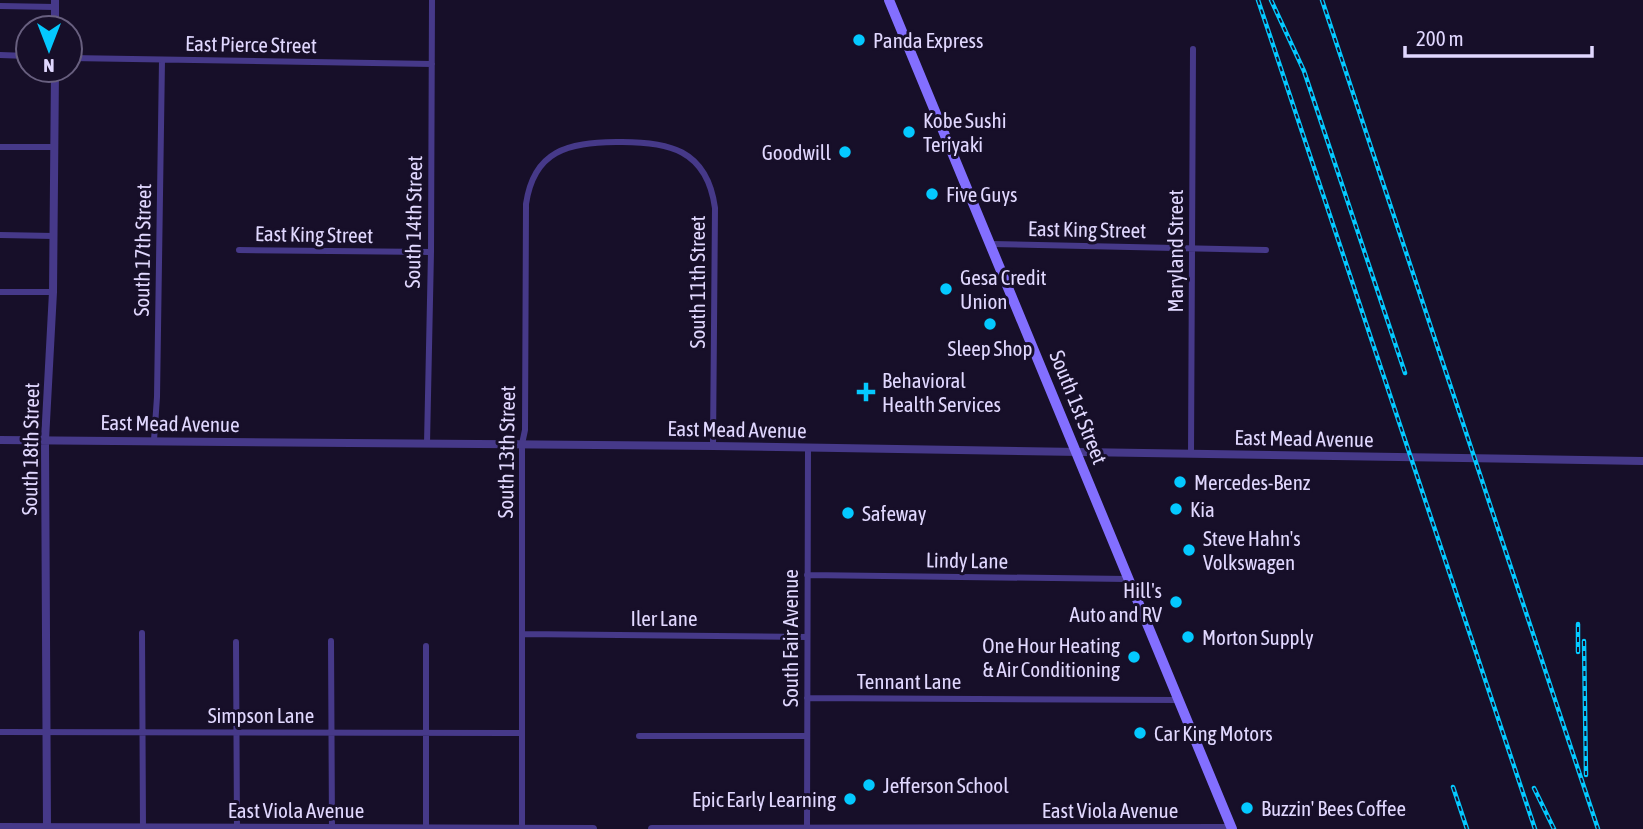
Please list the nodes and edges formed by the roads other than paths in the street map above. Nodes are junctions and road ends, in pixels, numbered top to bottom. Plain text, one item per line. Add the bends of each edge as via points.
1 (432, 0) edge
2 (889, 0) edge
3 (55, 3) edge
4 (0, 6) edge
5 (1193, 49) dead end
6 (84, 58) edge
7 (162, 60) junction
8 (432, 64) junction
9 (55, 84) edge
10 (620, 142) joint
11 (0, 147) edge
12 (54, 148) junction
13 (0, 235) edge
14 (54, 236) junction
15 (991, 244) junction
16 (1193, 249) junction
17 (239, 250) dead end
18 (1266, 250) dead end
19 (431, 253) junction
20 (0, 292) edge
21 (53, 292) junction
22 (0, 440) edge
23 (45, 440) junction
24 (154, 440) junction
25 (427, 444) junction
26 (522, 444) junction
27 (713, 446) junction
28 (808, 447) junction
29 (1077, 451) junction
30 (1191, 453) junction
31 (1643, 461) edge
32 (807, 575) junction
33 (1127, 579) junction
34 (142, 633) dead end
35 (522, 635) junction
36 (807, 637) junction
37 (331, 641) dead end
38 (236, 642) dead end
39 (426, 646) dead end
40 (807, 698) junction
41 (1178, 700) junction
42 (0, 732) edge
43 (48, 732) junction
44 (143, 732) junction
45 (237, 732) junction
46 (332, 732) junction
47 (426, 732) junction
48 (522, 733) junction
49 (639, 736) dead end
50 (807, 736) junction
51 (0, 827) edge
52 (47, 828) edge
53 (143, 828) edge
54 (237, 828) edge
55 (332, 828) edge
56 (426, 828) edge
57 (1232, 828) edge
58 (523, 829) edge
59 (593, 829) edge
60 (652, 829) edge
61 (807, 829) edge

1 - 8 street, South 14th Street
2 - 15 main road, South 1st Street
3 - 4 street
5 - 16 street, Maryland Street
6 - 7 street, East Pierce Street
7 - 8 street, East Pierce Street
7 - 24 street, South 17th Street
8 - 19 street, South 14th Street
9 - 12 street, South 18th Street
10 - 26 street, South 13th Street via 582,143 562,149 545,160 531,180 526,204
10 - 27 street, South 11th Street via 659,143 687,154 701,169 713,194
11 - 12 street
12 - 14 street, South 18th Street
13 - 14 street
14 - 21 street, South 18th Street
15 - 16 street, East King Street
15 - 29 main road, South 1st Street
16 - 18 street, East King Street
16 - 30 street, Maryland Street
17 - 19 street, East King Street
19 - 25 street, South 14th Street
20 - 21 street
21 - 23 street, South 18th Street
22 - 23 street, East Mead Avenue
23 - 24 street, East Mead Avenue
23 - 43 street, South 18th Street
24 - 25 street, East Mead Avenue
25 - 26 street, East Mead Avenue
26 - 27 street, East Mead Avenue
26 - 35 street, South 13th Street
27 - 28 street, East Mead Avenue
28 - 29 street, East Mead Avenue
28 - 32 street, South Fair Avenue
29 - 30 street, East Mead Avenue
29 - 33 main road, South 1st Street
30 - 31 street, East Mead Avenue
32 - 33 street, Lindy Lane
32 - 36 street, South Fair Avenue
33 - 41 main road, South 1st Street
34 - 44 street
35 - 36 street, Iler Lane
35 - 48 street, South 13th Street
36 - 40 street, South Fair Avenue
37 - 46 street
38 - 45 street
39 - 47 street
40 - 41 street, Tennant Lane
40 - 50 street, South Fair Avenue
41 - 57 main road, South 1st Street
42 - 43 street, Simpson Lane
43 - 44 street, Simpson Lane
43 - 52 street, South 18th Street
44 - 45 street, Simpson Lane
44 - 53 street
45 - 46 street, Simpson Lane
45 - 54 street
46 - 47 street, Simpson Lane
46 - 55 street
47 - 48 street, Simpson Lane
47 - 56 street
48 - 58 street, South 13th Street
49 - 50 street
50 - 61 street, South Fair Avenue
51 - 52 street, East Viola Avenue
52 - 53 street, East Viola Avenue
53 - 54 street, East Viola Avenue
54 - 55 street, East Viola Avenue
55 - 56 street, East Viola Avenue
56 - 58 street, East Viola Avenue
57 - 61 street, East Viola Avenue
58 - 59 street, East Viola Avenue
60 - 61 street, East Viola Avenue

